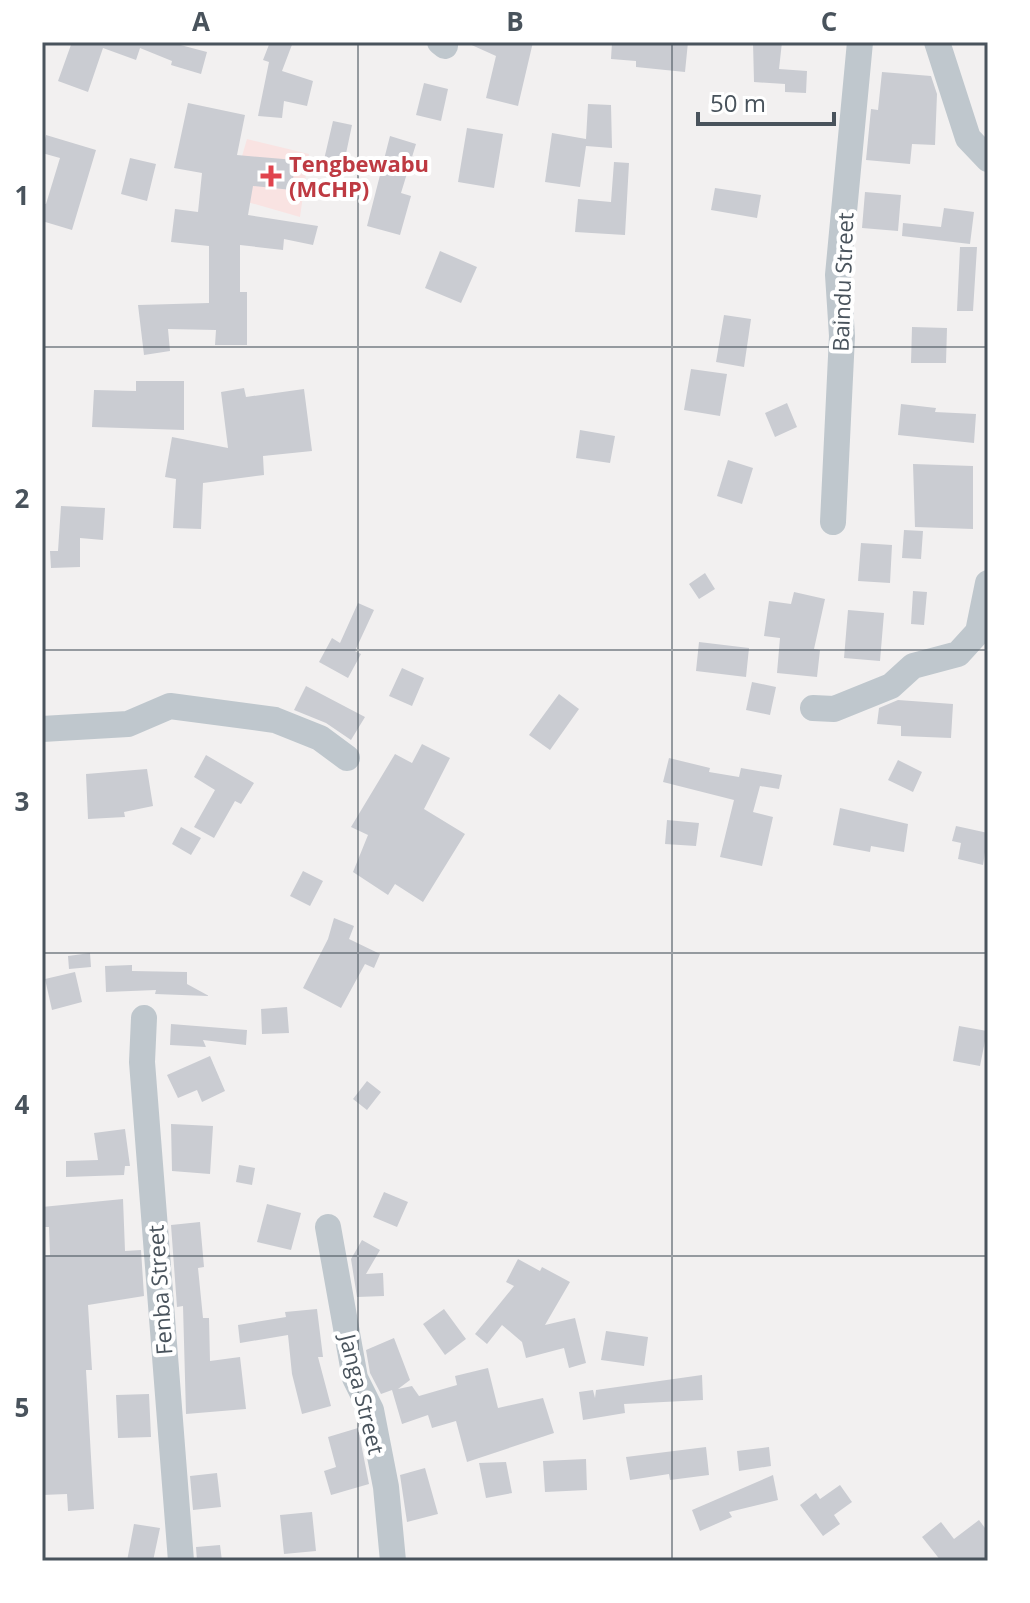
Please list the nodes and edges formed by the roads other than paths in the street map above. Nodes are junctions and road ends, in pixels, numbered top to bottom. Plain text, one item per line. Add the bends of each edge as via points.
1 (860, 42) edge
2 (937, 42) edge
3 (988, 159) edge
4 (833, 522) dead end
5 (988, 583) edge
6 (813, 708) dead end
7 (42, 729) edge
8 (347, 758) dead end
9 (144, 1018) dead end
10 (328, 1227) dead end
11 (181, 1561) edge
12 (393, 1561) edge

1 - 4 street, Baindu Street via 838,275 842,336
2 - 3 street via 968,138
5 - 6 street via 978,632 958,654 913,666 891,686 834,709
7 - 8 street via 128,724 170,706 275,720 310,733
9 - 11 street, Fenba Street via 143,1077
10 - 12 street, Janga Street via 355,1378 371,1410 386,1487

